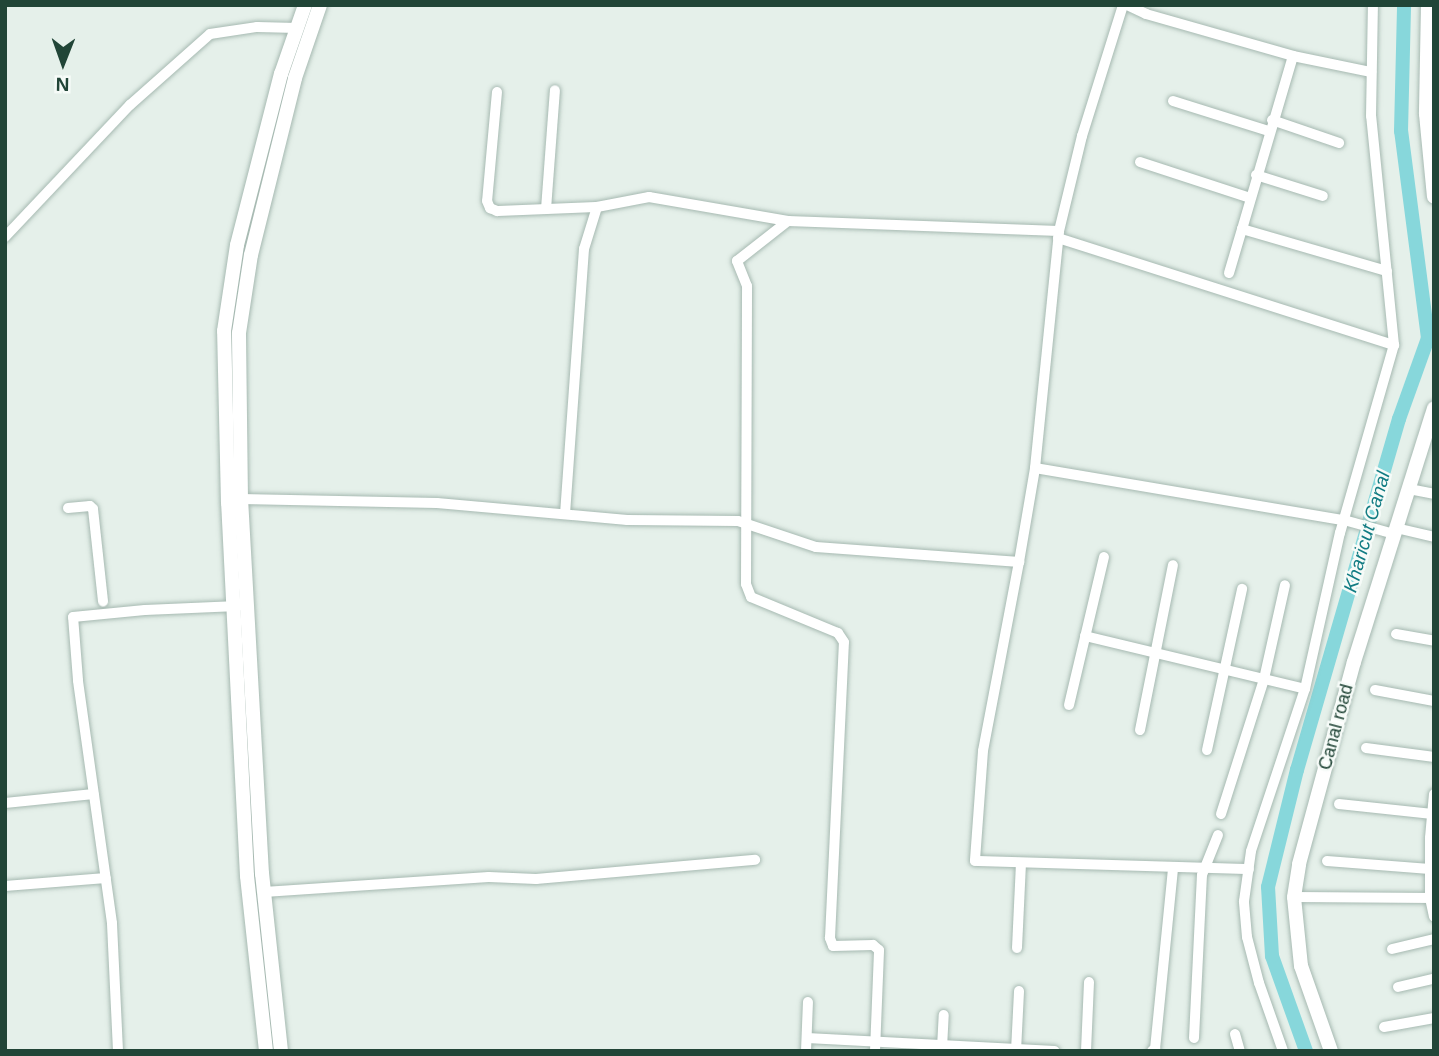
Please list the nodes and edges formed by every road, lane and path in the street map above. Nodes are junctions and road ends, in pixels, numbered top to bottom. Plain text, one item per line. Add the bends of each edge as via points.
1 (305, 5) edge
2 (320, 5) edge
3 (1125, 5) edge
4 (1373, 5) edge
5 (1428, 5) edge
6 (297, 27) junction
7 (1293, 56) junction
8 (1371, 72) junction
9 (555, 90) dead end
10 (497, 92) dead end
11 (1173, 100) dead end
12 (1270, 125) junction
13 (1339, 143) dead end
14 (1140, 162) dead end
15 (1256, 175) junction
16 (1433, 177) edge
17 (1323, 196) dead end
18 (1434, 197) edge
19 (1250, 198) junction
20 (597, 207) junction
21 (546, 209) junction
22 (788, 221) junction
23 (1242, 229) junction
24 (1058, 235) junction
25 (5, 237) edge
26 (1387, 271) junction
27 (1229, 273) dead end
28 (1394, 345) junction
29 (1434, 408) edge
30 (1035, 468) junction
31 (1409, 489) junction
32 (1434, 494) edge
33 (240, 499) junction
34 (68, 508) dead end
35 (565, 514) junction
36 (1344, 521) junction
37 (744, 523) junction
38 (1395, 532) junction
39 (1434, 537) edge
40 (1104, 557) dead end
41 (1019, 562) junction
42 (1173, 565) dead end
43 (1285, 584) dead end
44 (1242, 589) dead end
45 (239, 606) junction
46 (103, 608) junction
47 (1396, 634) dead end
48 (1085, 636) junction
49 (1434, 641) edge
50 (1156, 653) junction
51 (1225, 670) junction
52 (1264, 679) junction
53 (1305, 689) junction
54 (1374, 690) dead end
55 (1434, 701) edge
56 (1069, 705) dead end
57 (1140, 730) dead end
58 (1366, 748) dead end
59 (1207, 750) dead end
60 (1434, 757) edge
61 (94, 794) junction
62 (1434, 794) edge
63 (5, 803) edge
64 (1339, 804) dead end
65 (1221, 814) dead end
66 (1432, 814) edge
67 (1218, 835) dead end
68 (1432, 838) edge
69 (755, 860) dead end
70 (1327, 861) dead end
71 (1021, 863) junction
72 (1173, 868) junction
73 (1205, 868) junction
74 (1249, 869) junction
75 (1430, 869) junction
76 (106, 878) junction
77 (5, 886) edge
78 (264, 892) junction
79 (1294, 897) junction
80 (1432, 898) edge
81 (1434, 917) edge
82 (1434, 939) edge
83 (1017, 947) dead end
84 (1392, 949) dead end
85 (1434, 979) edge
86 (1089, 982) dead end
87 (1398, 987) dead end
88 (1019, 991) dead end
89 (807, 1002) dead end
90 (944, 1016) dead end
91 (1434, 1018) edge
92 (1384, 1027) dead end
93 (1235, 1034) dead end
94 (807, 1038) junction
95 (1194, 1038) dead end
96 (875, 1045) edge
97 (942, 1047) edge
98 (1016, 1049) edge
99 (118, 1051) edge
100 (266, 1051) edge
101 (281, 1051) edge
102 (806, 1051) edge
103 (1055, 1051) edge
104 (1086, 1051) edge
105 (1152, 1051) edge
106 (1240, 1051) edge
107 (1283, 1051) edge
108 (1331, 1051) edge

1 - 6 street
2 - 33 street via 295,78 251,255 239,333
3 - 7 street
3 - 24 street via 1082,136
4 - 8 street
5 - 16 street via 1426,114
6 - 25 street via 210,34 130,105
6 - 45 street via 237,245 223,331
7 - 8 street
7 - 12 street
8 - 26 street via 1370,116
9 - 21 street
10 - 21 street via 487,201 497,211
11 - 12 street
12 - 13 street
12 - 15 street
14 - 19 street
15 - 17 street
15 - 19 street
16 - 18 street
19 - 23 street
20 - 21 street
20 - 22 street via 649,197
20 - 35 street via 584,249
22 - 24 street
22 - 37 street via 737,261 747,286
23 - 26 street
23 - 27 street
24 - 28 street
24 - 30 street
26 - 28 street
28 - 36 street
29 - 31 street, Canal road
30 - 36 street
30 - 41 street
31 - 32 street
31 - 38 street, Canal road
33 - 35 street via 437,503
33 - 45 street
34 - 46 street via 93,509
35 - 37 street
36 - 38 street
36 - 53 street
37 - 41 street via 816,547
37 - 96 street via 746,584 751,597 838,633 844,642 830,938 833,946 879,950
38 - 39 street
38 - 79 street, Canal road via 1354,662
40 - 48 street
41 - 71 street via 983,751 975,862
42 - 50 street
43 - 52 street
44 - 51 street
45 - 46 street
45 - 78 street
45 - 100 street via 247,876
46 - 61 street via 73,617
47 - 49 street
48 - 50 street
48 - 56 street
50 - 51 street
50 - 57 street
51 - 52 street
51 - 59 street
52 - 53 street
52 - 65 street
53 - 74 street
54 - 55 street
58 - 60 street
61 - 63 street
61 - 76 street
62 - 66 street
64 - 66 street
66 - 68 street
67 - 73 street
68 - 75 street
69 - 78 street via 536,879 489,877
70 - 75 street
71 - 72 street
71 - 83 street
72 - 73 street
72 - 105 street
73 - 74 street
73 - 95 street
74 - 107 street via 1244,901 1247,937
75 - 80 street
76 - 77 street
76 - 99 street
78 - 101 street
79 - 80 street
79 - 108 street, Canal road via 1301,966
80 - 81 street
82 - 84 street
85 - 87 street
86 - 104 street
88 - 98 street
89 - 94 street
90 - 97 street
91 - 92 street
93 - 106 street
94 - 96 street
94 - 102 street
96 - 97 street
97 - 98 street
98 - 103 street

